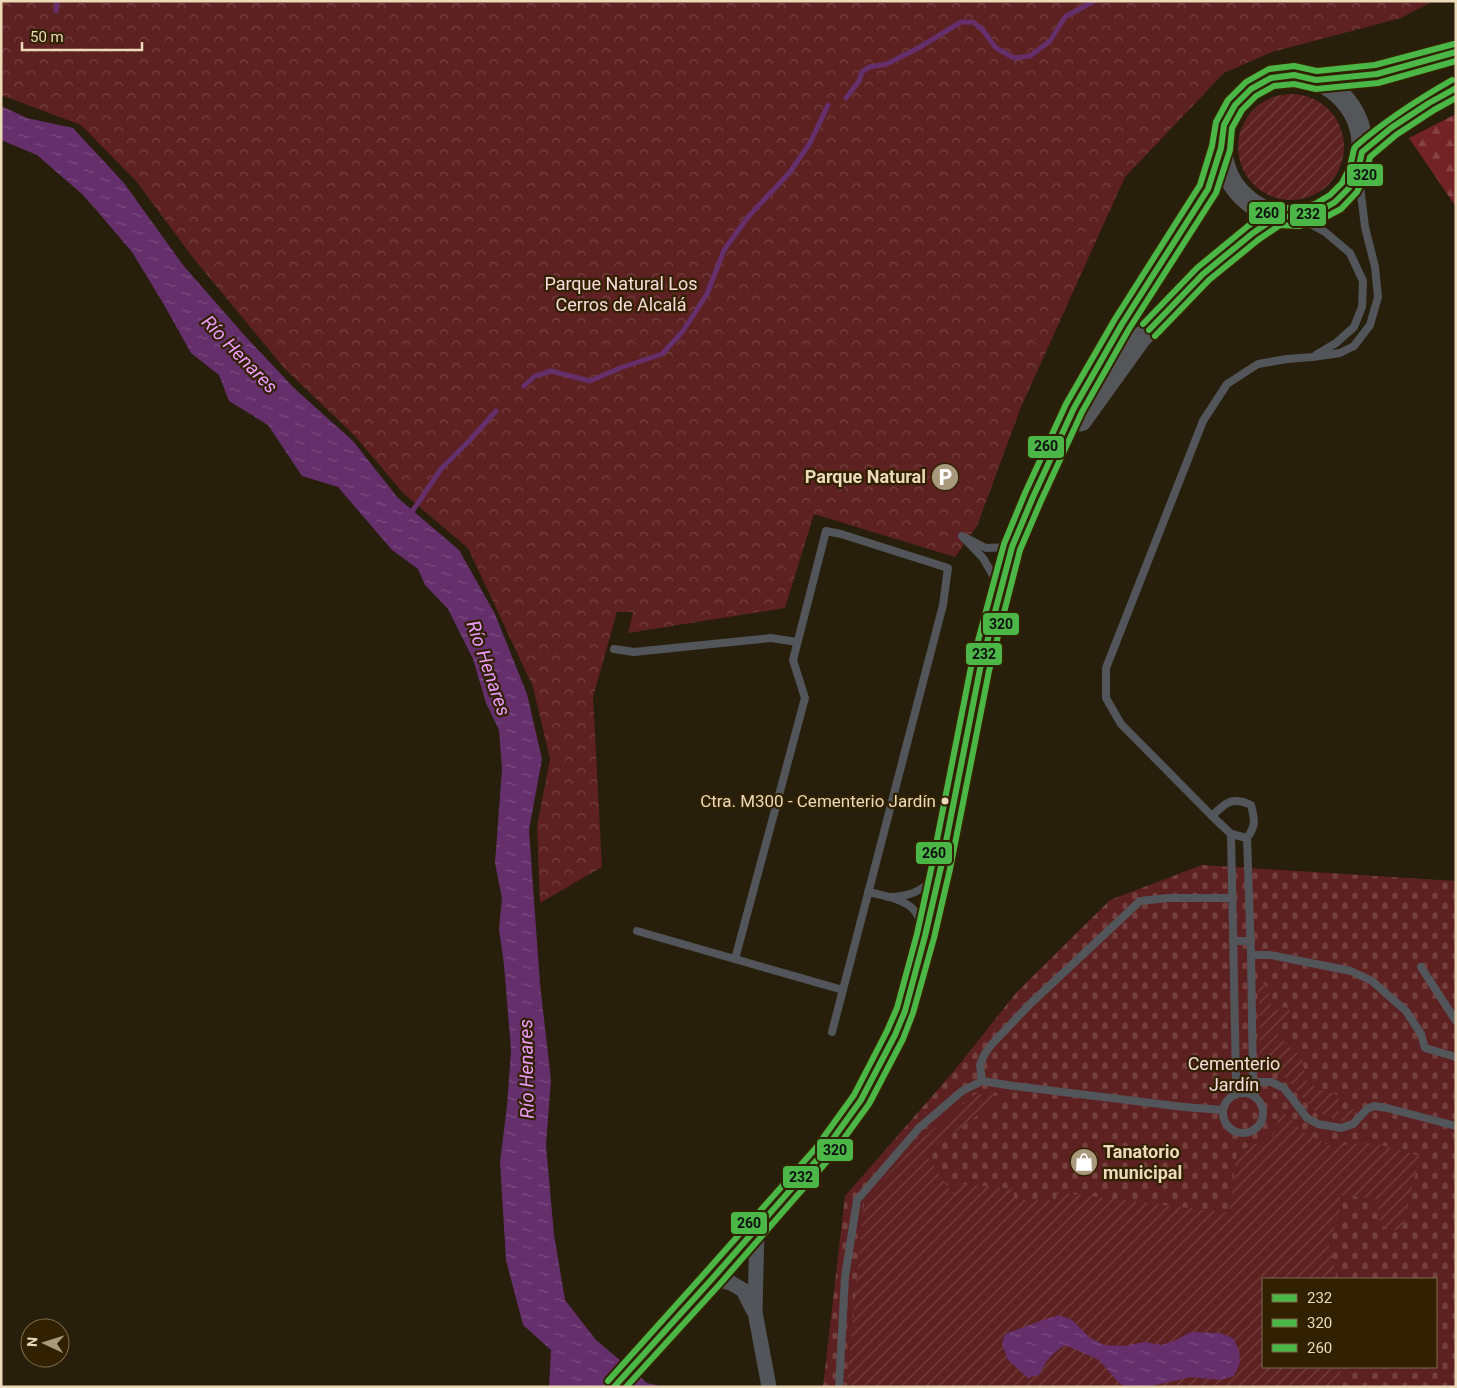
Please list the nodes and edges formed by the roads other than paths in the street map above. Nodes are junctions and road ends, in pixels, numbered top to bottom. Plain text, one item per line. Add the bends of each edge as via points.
1 (1456, 52) edge
2 (1316, 80) junction
3 (1456, 88) edge
4 (1221, 148) junction
5 (1360, 161) junction
6 (1288, 216) junction
7 (1313, 357) junction
8 (1033, 497) junction
9 (1012, 547) junction
10 (1001, 589) junction
11 (797, 642) junction
12 (614, 649) dead end
13 (1212, 816) junction
14 (1231, 834) junction
15 (1247, 838) junction
16 (941, 867) junction
17 (868, 892) junction
18 (889, 897) junction
19 (1233, 898) junction
20 (637, 931) dead end
21 (925, 936) junction
22 (1233, 941) junction
23 (1251, 942) junction
24 (1251, 955) junction
25 (735, 959) junction
26 (1421, 967) dead end
27 (843, 990) junction
28 (1456, 1021) edge
29 (832, 1032) dead end
30 (1456, 1056) edge
31 (982, 1081) junction
32 (1253, 1082) junction
33 (1234, 1095) junction
34 (1255, 1096) junction
35 (1223, 1110) junction
36 (1456, 1126) edge
37 (757, 1228) junction
38 (709, 1283) junction
39 (754, 1312) junction
40 (614, 1387) edge
41 (769, 1387) edge
42 (839, 1387) edge

1 - 2 main road via 1377,74
2 - 4 main road via 1294,75 1271,78 1251,89 1234,105 1224,125
2 - 5 main road via 1336,91 1351,108 1360,129
3 - 5 main road via 1391,128
4 - 6 main road via 1226,171 1238,192 1256,207
4 - 8 main road via 1208,189 1122,324 1074,408
5 - 6 main road via 1349,188 1335,202 1318,212
5 - 7 lane via 1365,227 1375,267 1378,297 1370,325 1354,346 1340,353
6 - 7 lane via 1325,232 1350,253 1363,280 1362,307 1354,327
6 - 8 main road via 1253,233 1203,274 1140,339 1084,415
7 - 13 lane via 1258,364 1227,384 1222,391 1203,422 1106,668 1106,698 1121,724
8 - 9 main road
9 - 10 main road
9 - 10 lane via 986,548 962,536 983,558
10 - 16 main road via 980,669
11 - 12 lane via 771,638 634,652
11 - 17 lane via 826,531 948,568 943,605
11 - 25 lane via 793,660 805,698
13 - 14 lane
13 - 15 lane via 1223,805 1233,801 1251,805 1254,829
14 - 15 lane
14 - 19 lane
15 - 23 lane
16 - 18 lane via 919,892
16 - 21 main road
17 - 18 lane
17 - 27 lane
18 - 21 lane via 913,909
19 - 22 lane
19 - 31 lane via 1140,901 1029,1005 992,1045 980,1065
20 - 25 lane
21 - 37 main road via 895,1035 860,1100 822,1154
22 - 23 lane
22 - 33 lane
23 - 24 lane
24 - 30 lane via 1351,971 1372,981 1406,1010 1421,1034 1425,1048
24 - 32 lane
25 - 27 lane
26 - 28 lane
27 - 29 lane
31 - 35 lane
31 - 42 lane via 962,1091 919,1128 857,1200 845,1277
32 - 34 lane
32 - 36 lane via 1271,1082 1284,1088 1307,1118 1318,1124 1341,1128 1353,1124 1374,1106
33 - 34 lane via 1245,1092
33 - 35 lane
34 - 35 lane via 1264,1108 1262,1123 1256,1129 1241,1133 1233,1131 1227,1126
37 - 38 main road
37 - 39 street
38 - 39 street via 731,1283 743,1290
38 - 40 main road
39 - 41 street

